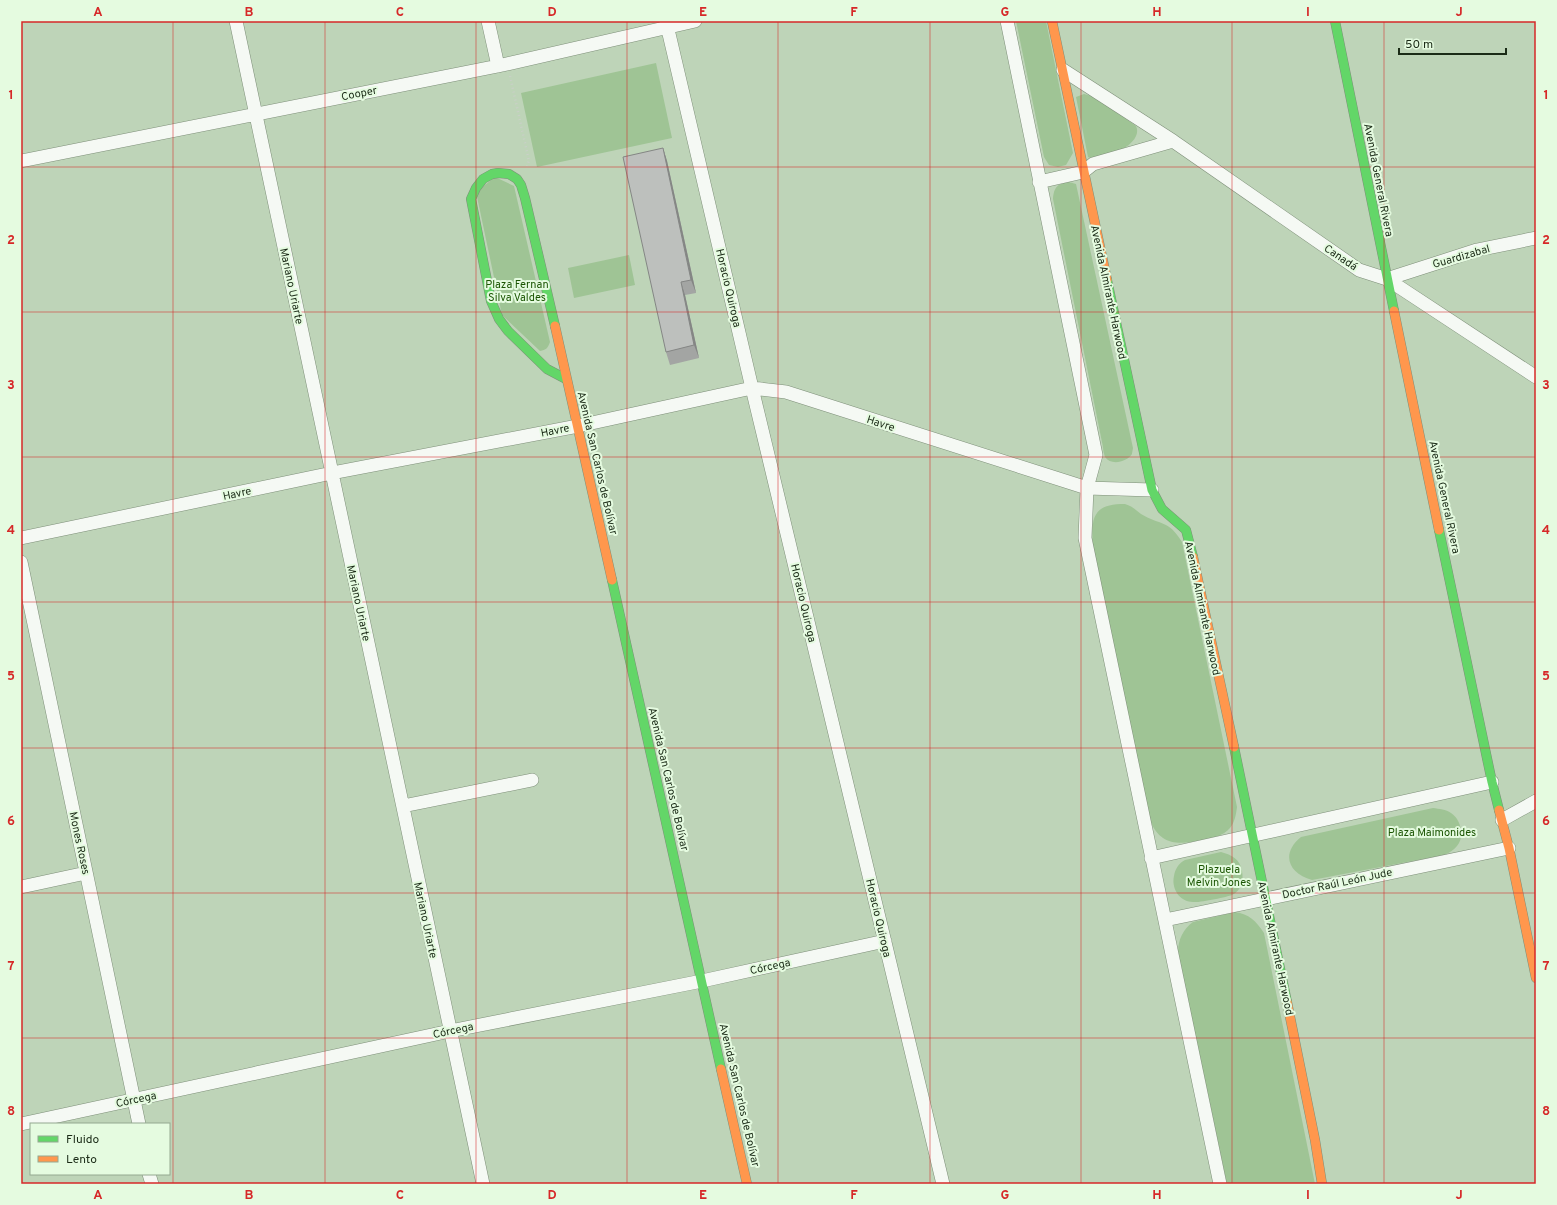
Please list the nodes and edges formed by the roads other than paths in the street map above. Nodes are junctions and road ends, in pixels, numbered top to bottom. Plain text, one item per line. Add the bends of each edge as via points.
1 (236, 21) edge
2 (488, 21) edge
3 (695, 21) edge
4 (1007, 21) edge
5 (1052, 21) edge
6 (1335, 21) edge
7 (667, 24) edge
8 (503, 65) junction
9 (1063, 70) junction
10 (255, 114) junction
11 (1173, 141) junction
12 (21, 161) edge
13 (1083, 172) junction
14 (1039, 182) junction
15 (1536, 238) edge
16 (1387, 279) junction
17 (1536, 377) edge
18 (566, 379) junction
19 (752, 388) junction
20 (578, 426) junction
21 (332, 473) junction
22 (1087, 488) junction
23 (1152, 490) junction
24 (21, 538) edge
25 (21, 562) edge
26 (532, 780) dead end
27 (1492, 782) junction
28 (1536, 801) edge
29 (402, 806) junction
30 (1502, 820) junction
31 (1252, 835) junction
32 (1509, 848) junction
33 (1151, 858) junction
34 (86, 873) junction
35 (21, 887) edge
36 (1266, 898) junction
37 (1165, 920) junction
38 (885, 941) junction
39 (1536, 978) edge
40 (702, 981) junction
41 (450, 1031) junction
42 (134, 1100) junction
43 (139, 1123) edge
44 (21, 1124) edge
45 (483, 1184) edge
46 (747, 1184) edge
47 (943, 1184) edge
48 (1220, 1184) edge
49 (1322, 1184) edge

1 - 10 street, Mariano Uriarte
2 - 8 street
3 - 7 street, Cooper
4 - 14 street
5 - 9 street, Avenida Almirante Harwood
6 - 16 street, Avenida General Rivera
7 - 8 street, Cooper
7 - 19 street, Horacio Quiroga
8 - 10 street, Cooper
9 - 11 street, Canadá
9 - 13 street, Avenida Almirante Harwood
10 - 12 street, Cooper
10 - 21 street, Mariano Uriarte
11 - 13 street via 1093,164
11 - 16 street, Canadá via 1359,270
13 - 14 street
13 - 23 street, Avenida Almirante Harwood
14 - 22 street via 1096,455
15 - 16 street, Guardizabal via 1477,250
16 - 17 street, Canadá
16 - 27 street, Avenida General Rivera
18 - 18 street, Avenida San Carlos de Bolívar via 520,183 511,174 489,174 474,189 471,199 491,300 499,319 508,331 547,369
18 - 20 street, Avenida San Carlos de Bolívar
19 - 20 street, Havre
19 - 22 street, Havre via 786,392
19 - 38 street, Horacio Quiroga
20 - 21 street, Havre
20 - 40 street, Avenida San Carlos de Bolívar
21 - 24 street, Havre
21 - 29 street, Mariano Uriarte
22 - 23 street, Havre
22 - 33 street via 1085,538
23 - 31 street, Avenida Almirante Harwood via 1162,508 1186,530
25 - 34 street, Mones Roses
26 - 29 street
27 - 30 street, Avenida General Rivera
27 - 31 street
28 - 30 street
29 - 41 street, Mariano Uriarte
30 - 32 street, Avenida General Rivera
31 - 33 street
31 - 36 street, Avenida Almirante Harwood
32 - 36 street, Doctor Raúl León Jude
32 - 39 street, Avenida General Rivera
33 - 37 street
34 - 35 street
34 - 42 street, Mones Roses
36 - 37 street, Doctor Raúl León Jude
36 - 49 street, Avenida Almirante Harwood
37 - 48 street
38 - 40 street, Córcega
38 - 47 street, Horacio Quiroga
40 - 41 street, Córcega
40 - 46 street, Avenida San Carlos de Bolívar
41 - 42 street, Córcega
41 - 45 street, Mariano Uriarte
42 - 43 street, Mones Roses
42 - 44 street, Córcega

